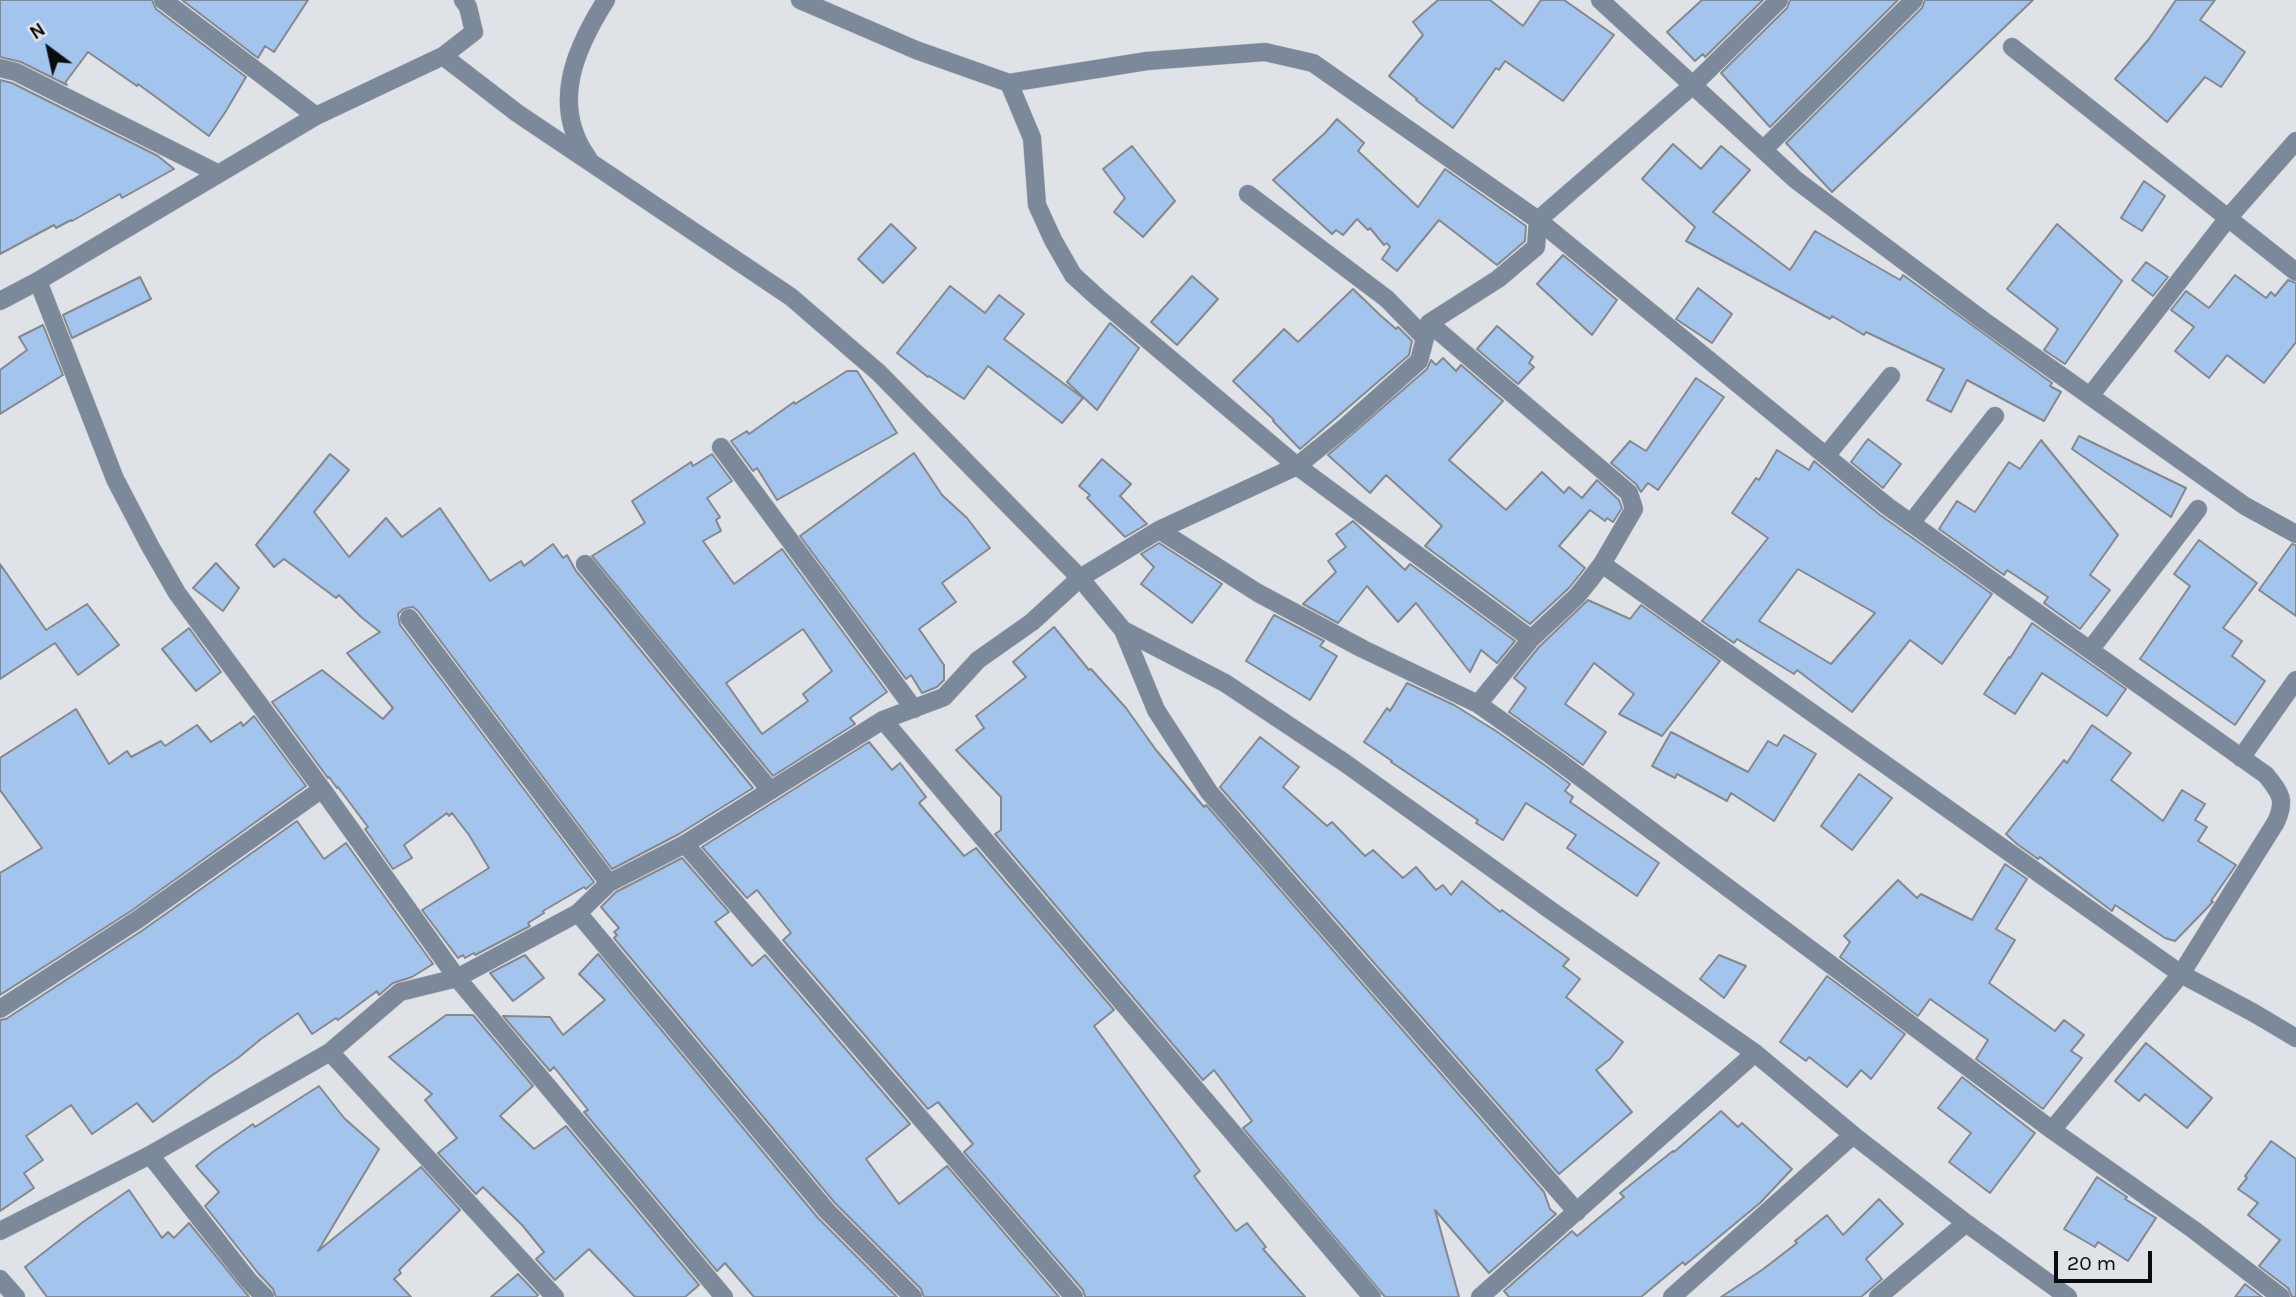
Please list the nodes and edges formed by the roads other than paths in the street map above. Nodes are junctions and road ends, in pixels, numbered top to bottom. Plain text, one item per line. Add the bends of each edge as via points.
1 (163, 0) edge
2 (463, 0) edge
3 (606, 0) edge
4 (800, 0) edge
5 (1600, 0) edge
6 (1779, 0) edge
7 (1914, 0) edge
8 (2012, 47) dead end
9 (443, 56) junction
10 (0, 68) edge
11 (1009, 83) junction
12 (1693, 85) junction
13 (316, 116) junction
14 (2296, 141) edge
15 (1763, 150) junction
16 (592, 164) junction
17 (217, 173) junction
18 (1248, 194) dead end
19 (2228, 218) junction
20 (1538, 220) junction
21 (2296, 272) edge
22 (38, 281) junction
23 (0, 301) edge
24 (1427, 331) junction
25 (1891, 376) dead end
26 (2090, 396) junction
27 (1995, 416) dead end
28 (720, 447) dead end
29 (1826, 456) junction
30 (1297, 466) junction
31 (2198, 509) dead end
32 (1911, 523) junction
33 (1159, 530) junction
34 (2296, 534) edge
35 (585, 564) dead end
36 (1602, 564) junction
37 (1080, 578) junction
38 (409, 618) dead end
39 (1124, 630) junction
40 (1531, 639) junction
41 (2090, 650) junction
42 (2296, 680) edge
43 (1478, 704) junction
44 (914, 709) junction
45 (883, 720) junction
46 (2241, 758) junction
47 (322, 789) junction
48 (770, 790) junction
49 (685, 844) junction
50 (609, 883) junction
51 (578, 913) junction
52 (2181, 974) junction
53 (457, 978) junction
54 (0, 1009) edge
55 (2296, 1038) edge
56 (330, 1052) junction
57 (1755, 1053) junction
58 (2052, 1130) junction
59 (1853, 1135) junction
60 (150, 1155) junction
61 (1577, 1212) junction
62 (1966, 1223) junction
63 (0, 1231) edge
64 (0, 1279) edge
65 (16, 1297) edge
66 (265, 1297) edge
67 (555, 1297) edge
68 (724, 1297) edge
69 (914, 1297) edge
70 (1074, 1297) edge
71 (1372, 1297) edge
72 (1480, 1297) edge
73 (1672, 1297) edge
74 (1878, 1297) edge
75 (2068, 1297) edge
76 (2281, 1297) edge

1 - 13 street
2 - 9 street via 474,32
3 - 16 street via 576,56 568,94 570,120
4 - 11 street via 916,50
5 - 12 street
6 - 12 street
7 - 15 street
8 - 19 street
9 - 13 street
9 - 16 street
10 - 17 street
11 - 20 street via 1147,61 1265,52 1313,63
11 - 30 street via 1032,138 1037,205 1073,275
12 - 15 street
12 - 20 street
13 - 17 street
14 - 19 street
15 - 26 street via 1807,189
16 - 37 street via 791,298 879,373
17 - 22 street
18 - 24 street
19 - 21 street
19 - 26 street
20 - 24 street via 1536,247
20 - 29 street
22 - 23 street
22 - 47 street via 115,479 150,547 177,593
24 - 30 street via 1419,361
24 - 36 street via 1629,493 1634,509
25 - 29 street
26 - 34 street via 2245,506
27 - 32 street
28 - 44 street
29 - 32 street
30 - 33 street
30 - 40 street
31 - 41 street
32 - 41 street
33 - 37 street
33 - 43 street via 1270,599
35 - 48 street
36 - 40 street via 1577,596
36 - 52 street
37 - 39 street
37 - 44 street via 1032,622 978,660 944,697
38 - 50 street
39 - 57 street via 1225,683 1345,762
39 - 61 street via 1156,710 1209,792
40 - 43 street
41 - 46 street
42 - 46 street
43 - 58 street
44 - 45 street
45 - 48 street
45 - 71 street
46 - 52 street via 2279,790 2282,809
47 - 53 street
47 - 54 street via 137,920
48 - 49 street
49 - 50 street
49 - 70 street
50 - 51 street
51 - 53 street
51 - 69 street via 827,1211
52 - 55 street
52 - 58 street
53 - 56 street via 400,992
53 - 68 street
56 - 60 street
56 - 67 street
57 - 59 street
57 - 61 street
58 - 76 street
59 - 62 street
59 - 73 street
60 - 63 street
60 - 66 street
61 - 72 street
62 - 74 street
62 - 75 street
64 - 65 street

